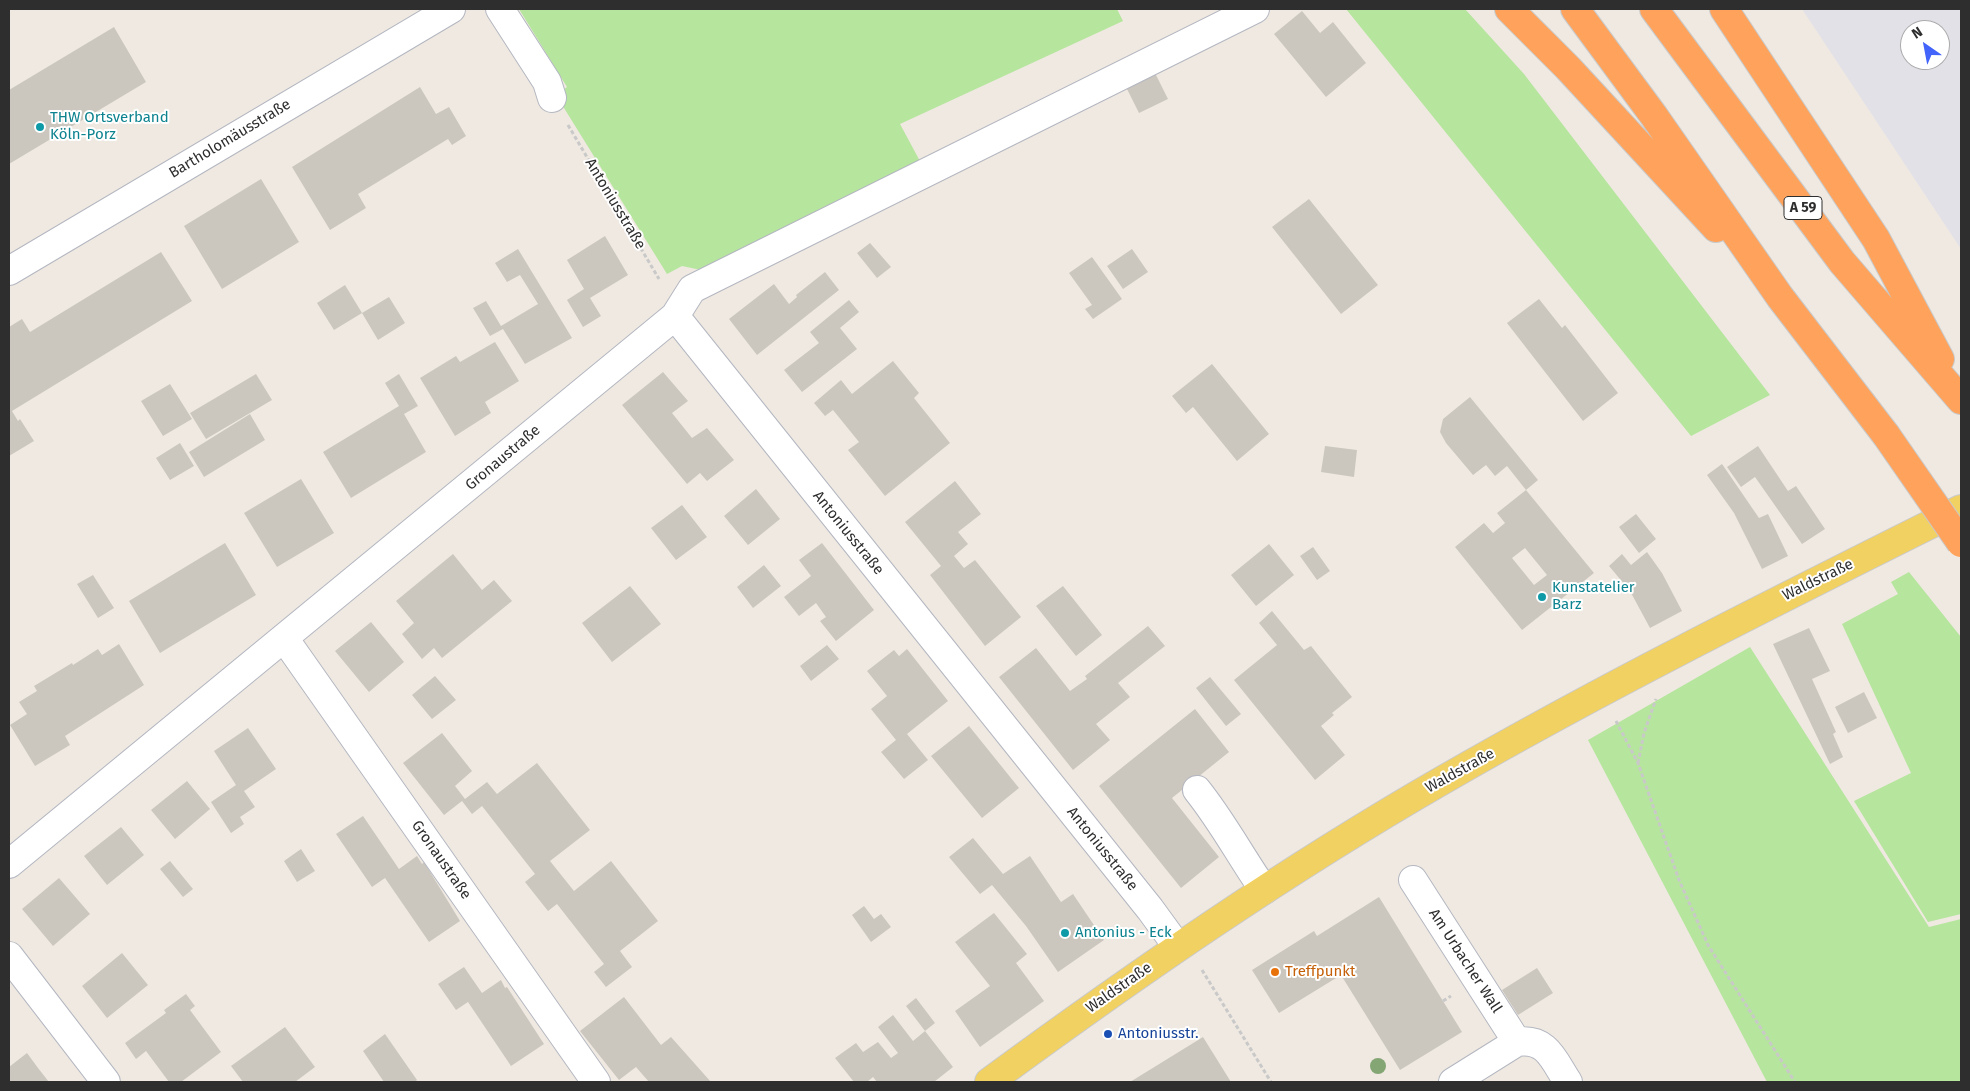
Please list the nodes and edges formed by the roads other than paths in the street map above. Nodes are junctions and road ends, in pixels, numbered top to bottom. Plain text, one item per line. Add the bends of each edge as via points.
1 (451, 9) edge
2 (500, 9) edge
3 (1255, 9) edge
4 (1509, 9) edge
5 (1575, 9) edge
6 (1654, 9) edge
7 (1724, 9) edge
8 (552, 98) road end
9 (9, 271) edge
10 (1780, 297) junction
11 (675, 316) junction
12 (1961, 399) edge
13 (1961, 509) edge
14 (1961, 543) edge
15 (284, 638) junction
16 (1197, 790) dead end
17 (9, 864) edge
18 (1413, 880) dead end
19 (1264, 890) junction
20 (1181, 944) junction
21 (9, 956) edge
22 (1517, 1042) junction
23 (106, 1082) edge
24 (596, 1082) edge
25 (989, 1082) edge
26 (1453, 1082) edge
27 (1568, 1082) edge

1 - 9 street, Bartholomäusstraße
2 - 8 street via 547,82
3 - 11 street, Gronaustraße via 692,288
4 - 10 highway via 1568,68
5 - 10 highway
6 - 12 highway, A 59 via 1842,262
7 - 12 highway via 1876,239
10 - 14 highway, bridge via 1886,435
11 - 15 street, Gronaustraße
11 - 20 street, Antoniusstraße
13 - 19 main road, Waldstraße via 1768,605 1446,778
15 - 17 street, Gronaustraße
15 - 24 street, Gronaustraße
16 - 19 street
18 - 22 street, Am Urbacher Wall
19 - 20 main road, Waldstraße
20 - 25 main road, Waldstraße
21 - 23 street
22 - 26 street
22 - 27 street via 1537,1042 1548,1052

